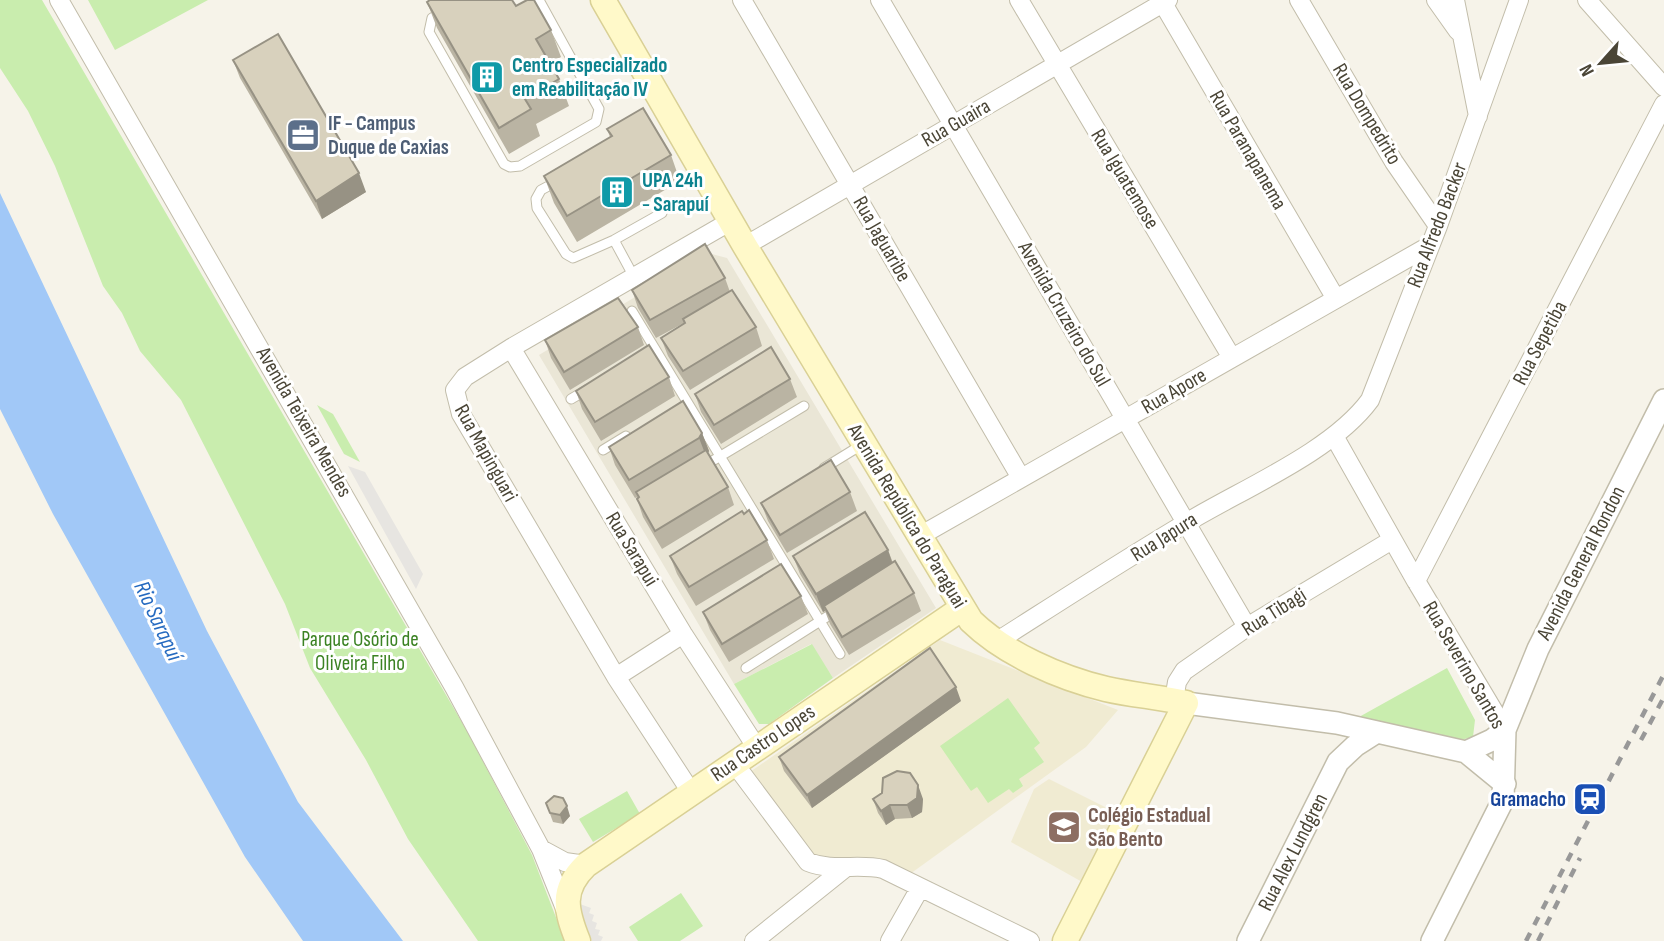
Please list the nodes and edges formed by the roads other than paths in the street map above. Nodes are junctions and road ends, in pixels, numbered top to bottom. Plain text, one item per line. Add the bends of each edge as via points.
1 (59, 0) edge
2 (463, 0) edge
3 (539, 0) edge
4 (603, 0) edge
5 (742, 0) edge
6 (880, 0) edge
7 (1019, 0) edge
8 (1299, 0) edge
9 (1436, 0) edge
10 (1455, 0) edge
11 (1519, 0) edge
12 (1587, 0) edge
13 (1164, 1) edge
14 (1460, 34) junction
15 (1057, 65) junction
16 (1664, 87) edge
17 (1664, 104) edge
18 (1478, 116) junction
19 (953, 125) junction
20 (563, 177) edge
21 (850, 185) junction
22 (662, 213) dead end
23 (730, 221) junction
24 (1438, 226) junction
25 (614, 240) junction
26 (745, 246) junction
27 (1429, 246) junction
28 (634, 277) junction
29 (1336, 299) junction
30 (632, 311) dead end
31 (668, 342) edge
32 (511, 348) junction
33 (656, 349) junction
34 (645, 355) edge
35 (1232, 358) junction
36 (603, 380) edge
37 (698, 394) edge
38 (571, 399) dead end
39 (1664, 400) edge
40 (687, 401) junction
41 (804, 406) dead end
42 (675, 408) edge
43 (1125, 419) junction
44 (639, 429) edge
45 (1334, 436) junction
46 (863, 444) junction
47 (603, 450) dead end
48 (720, 456) junction
49 (699, 469) edge
50 (819, 471) edge
51 (1021, 478) junction
52 (765, 504) edge
53 (754, 511) junction
54 (742, 518) edge
55 (1186, 523) junction
56 (918, 537) junction
57 (1392, 540) junction
58 (798, 558) edge
59 (786, 565) junction
60 (776, 572) edge
61 (1416, 581) junction
62 (844, 607) edge
63 (961, 609) junction
64 (820, 621) junction
65 (1247, 627) junction
66 (682, 634) junction
67 (996, 642) junction
68 (840, 654) dead end
69 (746, 668) dead end
70 (615, 677) junction
71 (1180, 702) junction
72 (1332, 723) junction
73 (1505, 730) junction
74 (1377, 732) junction
75 (757, 748) junction
76 (1466, 752) junction
77 (1338, 762) junction
78 (734, 764) junction
79 (1505, 785) junction
80 (691, 792) junction
81 (541, 849) junction
82 (844, 869) junction
83 (578, 874) junction
84 (920, 888) junction
85 (566, 911) junction
86 (578, 941) edge
87 (754, 941) edge
88 (890, 941) edge
89 (1031, 941) edge
90 (1065, 941) edge
91 (1248, 941) edge
92 (1432, 941) edge

1 - 81 street, Avenida Teixeira Mendes via 355,512
2 - 3 lane via 432,18 429,32 510,167 520,166 599,117 599,109
4 - 23 main road, Avenida República do Paraguai
5 - 21 street, Rua Jaguaribe
6 - 19 street, Avenida Cruzeiro do Sul
7 - 15 street, Rua Iguatemose
8 - 24 street, Rua Dompedrito via 1394,162
9 - 14 street
10 - 14 street
11 - 18 street, Rua Alfredo Backer
12 - 16 street
13 - 15 street, Rua Guaira
13 - 29 street, Rua Paranapanema
14 - 18 street
15 - 19 street, Rua Guaira
15 - 35 street, Rua Iguatemose
17 - 61 street, Rua Sepetiba
18 - 24 street, Rua Alfredo Backer
19 - 21 street, Rua Guaira
19 - 43 street, Avenida Cruzeiro do Sul
20 - 25 lane via 541,190 536,199 566,254 573,258
21 - 26 street, Rua Guaira
21 - 51 street, Rua Jaguaribe
22 - 25 lane
23 - 26 main road, Avenida República do Paraguai
23 - 28 street, Rua Mapinguari
24 - 27 street, Rua Alfredo Backer
25 - 28 lane
26 - 46 main road, Avenida República do Paraguai
27 - 29 street, Rua Apore
27 - 45 street, Rua Alfredo Backer via 1370,400 1356,420
28 - 32 street, Rua Mapinguari
29 - 35 street, Rua Apore
30 - 33 lane
31 - 33 lane
32 - 66 street, Rua Sarapui
32 - 70 street, Rua Mapinguari via 460,382 455,399
33 - 34 lane
33 - 40 lane
35 - 43 street, Rua Apore
36 - 38 lane
37 - 40 lane
39 - 73 street, Avenida General Rondon via 1538,649
40 - 42 lane
40 - 48 lane
41 - 48 lane
43 - 51 street, Rua Apore
43 - 55 street, Avenida Cruzeiro do Sul
44 - 47 lane
45 - 55 street, Rua Japura
45 - 57 street, Rua Severino Santos
46 - 50 lane
46 - 56 main road, Avenida República do Paraguai
48 - 49 lane
48 - 53 lane
51 - 56 street, Rua Apore
52 - 53 lane
53 - 54 lane
53 - 59 lane
55 - 65 street, Avenida Cruzeiro do Sul
55 - 67 street, Rua Japura
56 - 63 main road, Avenida República do Paraguai
57 - 61 street, Rua Severino Santos
57 - 65 street, Rua Tibagi
58 - 59 lane
59 - 60 lane
59 - 64 lane
61 - 73 street, Rua Severino Santos
62 - 64 lane
63 - 67 main road, Avenida República do Paraguai
63 - 75 main road, Rua Castro Lopes
64 - 68 lane
64 - 69 lane
65 - 71 street, Rua Tibagi via 1179,676
66 - 70 street
66 - 75 street, Rua Sarapui
67 - 71 main road, Avenida República do Paraguai via 1104,689
70 - 80 street, Rua Mapinguari
71 - 72 street, Avenida República do Paraguai
71 - 90 main road
72 - 74 street, Avenida República do Paraguai
72 - 77 street
73 - 76 street
73 - 79 street, Rua Severino Santos
74 - 76 street, Avenida República do Paraguai
74 - 77 street, Rua Alex Lundgren
75 - 78 main road, Rua Castro Lopes
76 - 79 street, Avenida República do Paraguai
77 - 91 street, Rua Alex Lundgren
78 - 80 main road, Rua Castro Lopes
78 - 82 street via 808,862
79 - 92 street, Rua Severino Santos via 1498,815
80 - 83 main road, Rua Castro Lopes
81 - 83 street
81 - 85 street, Avenida Teixeira Mendes
82 - 84 street via 883,869
82 - 87 street
83 - 85 main road
84 - 88 street
84 - 89 street
85 - 86 main road

